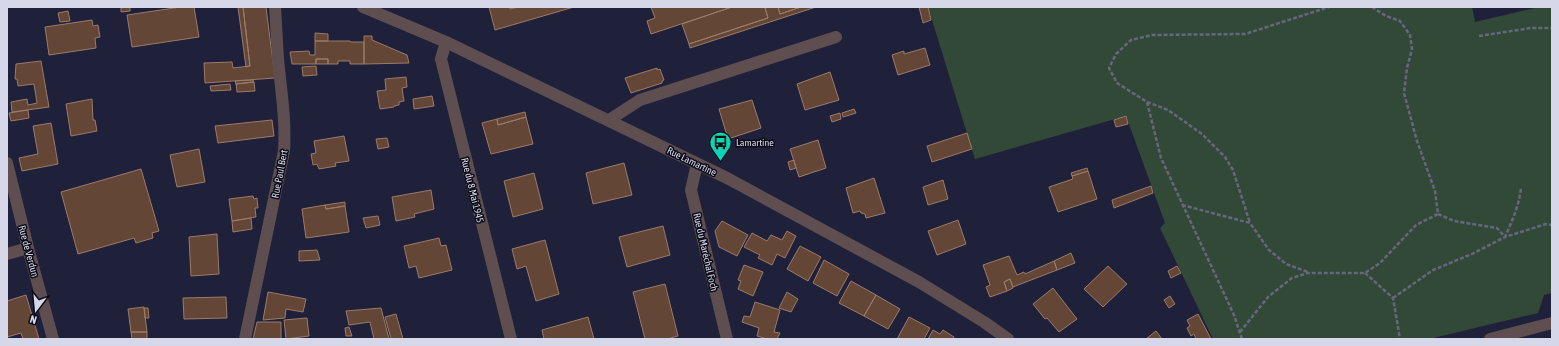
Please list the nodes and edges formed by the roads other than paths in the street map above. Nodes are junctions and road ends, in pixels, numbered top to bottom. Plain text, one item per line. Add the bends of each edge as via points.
1 (275, 7) edge
2 (364, 7) edge
3 (836, 37) dead end
4 (446, 42) junction
5 (609, 120) junction
6 (7, 163) edge
7 (697, 164) junction
8 (28, 248) junction
9 (7, 254) edge
10 (1552, 323) edge
11 (53, 339) edge
12 (245, 339) edge
13 (511, 339) edge
14 (727, 339) edge
15 (1008, 339) edge
16 (1490, 339) edge

1 - 12 street, Rue Paul Bert via 284,109 284,151
2 - 4 street, Rue Lamartine
3 - 5 street via 640,100
4 - 5 street, Rue Lamartine
4 - 13 street, Rue du 8 Mai 1945 via 440,59
5 - 7 street, Rue Lamartine
6 - 8 street, Rue de Verdun
7 - 14 street, Rue du Maréchal Foch via 691,190
7 - 15 street, Rue Lamartine via 919,282
8 - 9 street
8 - 11 street, Rue de Verdun
10 - 16 street

